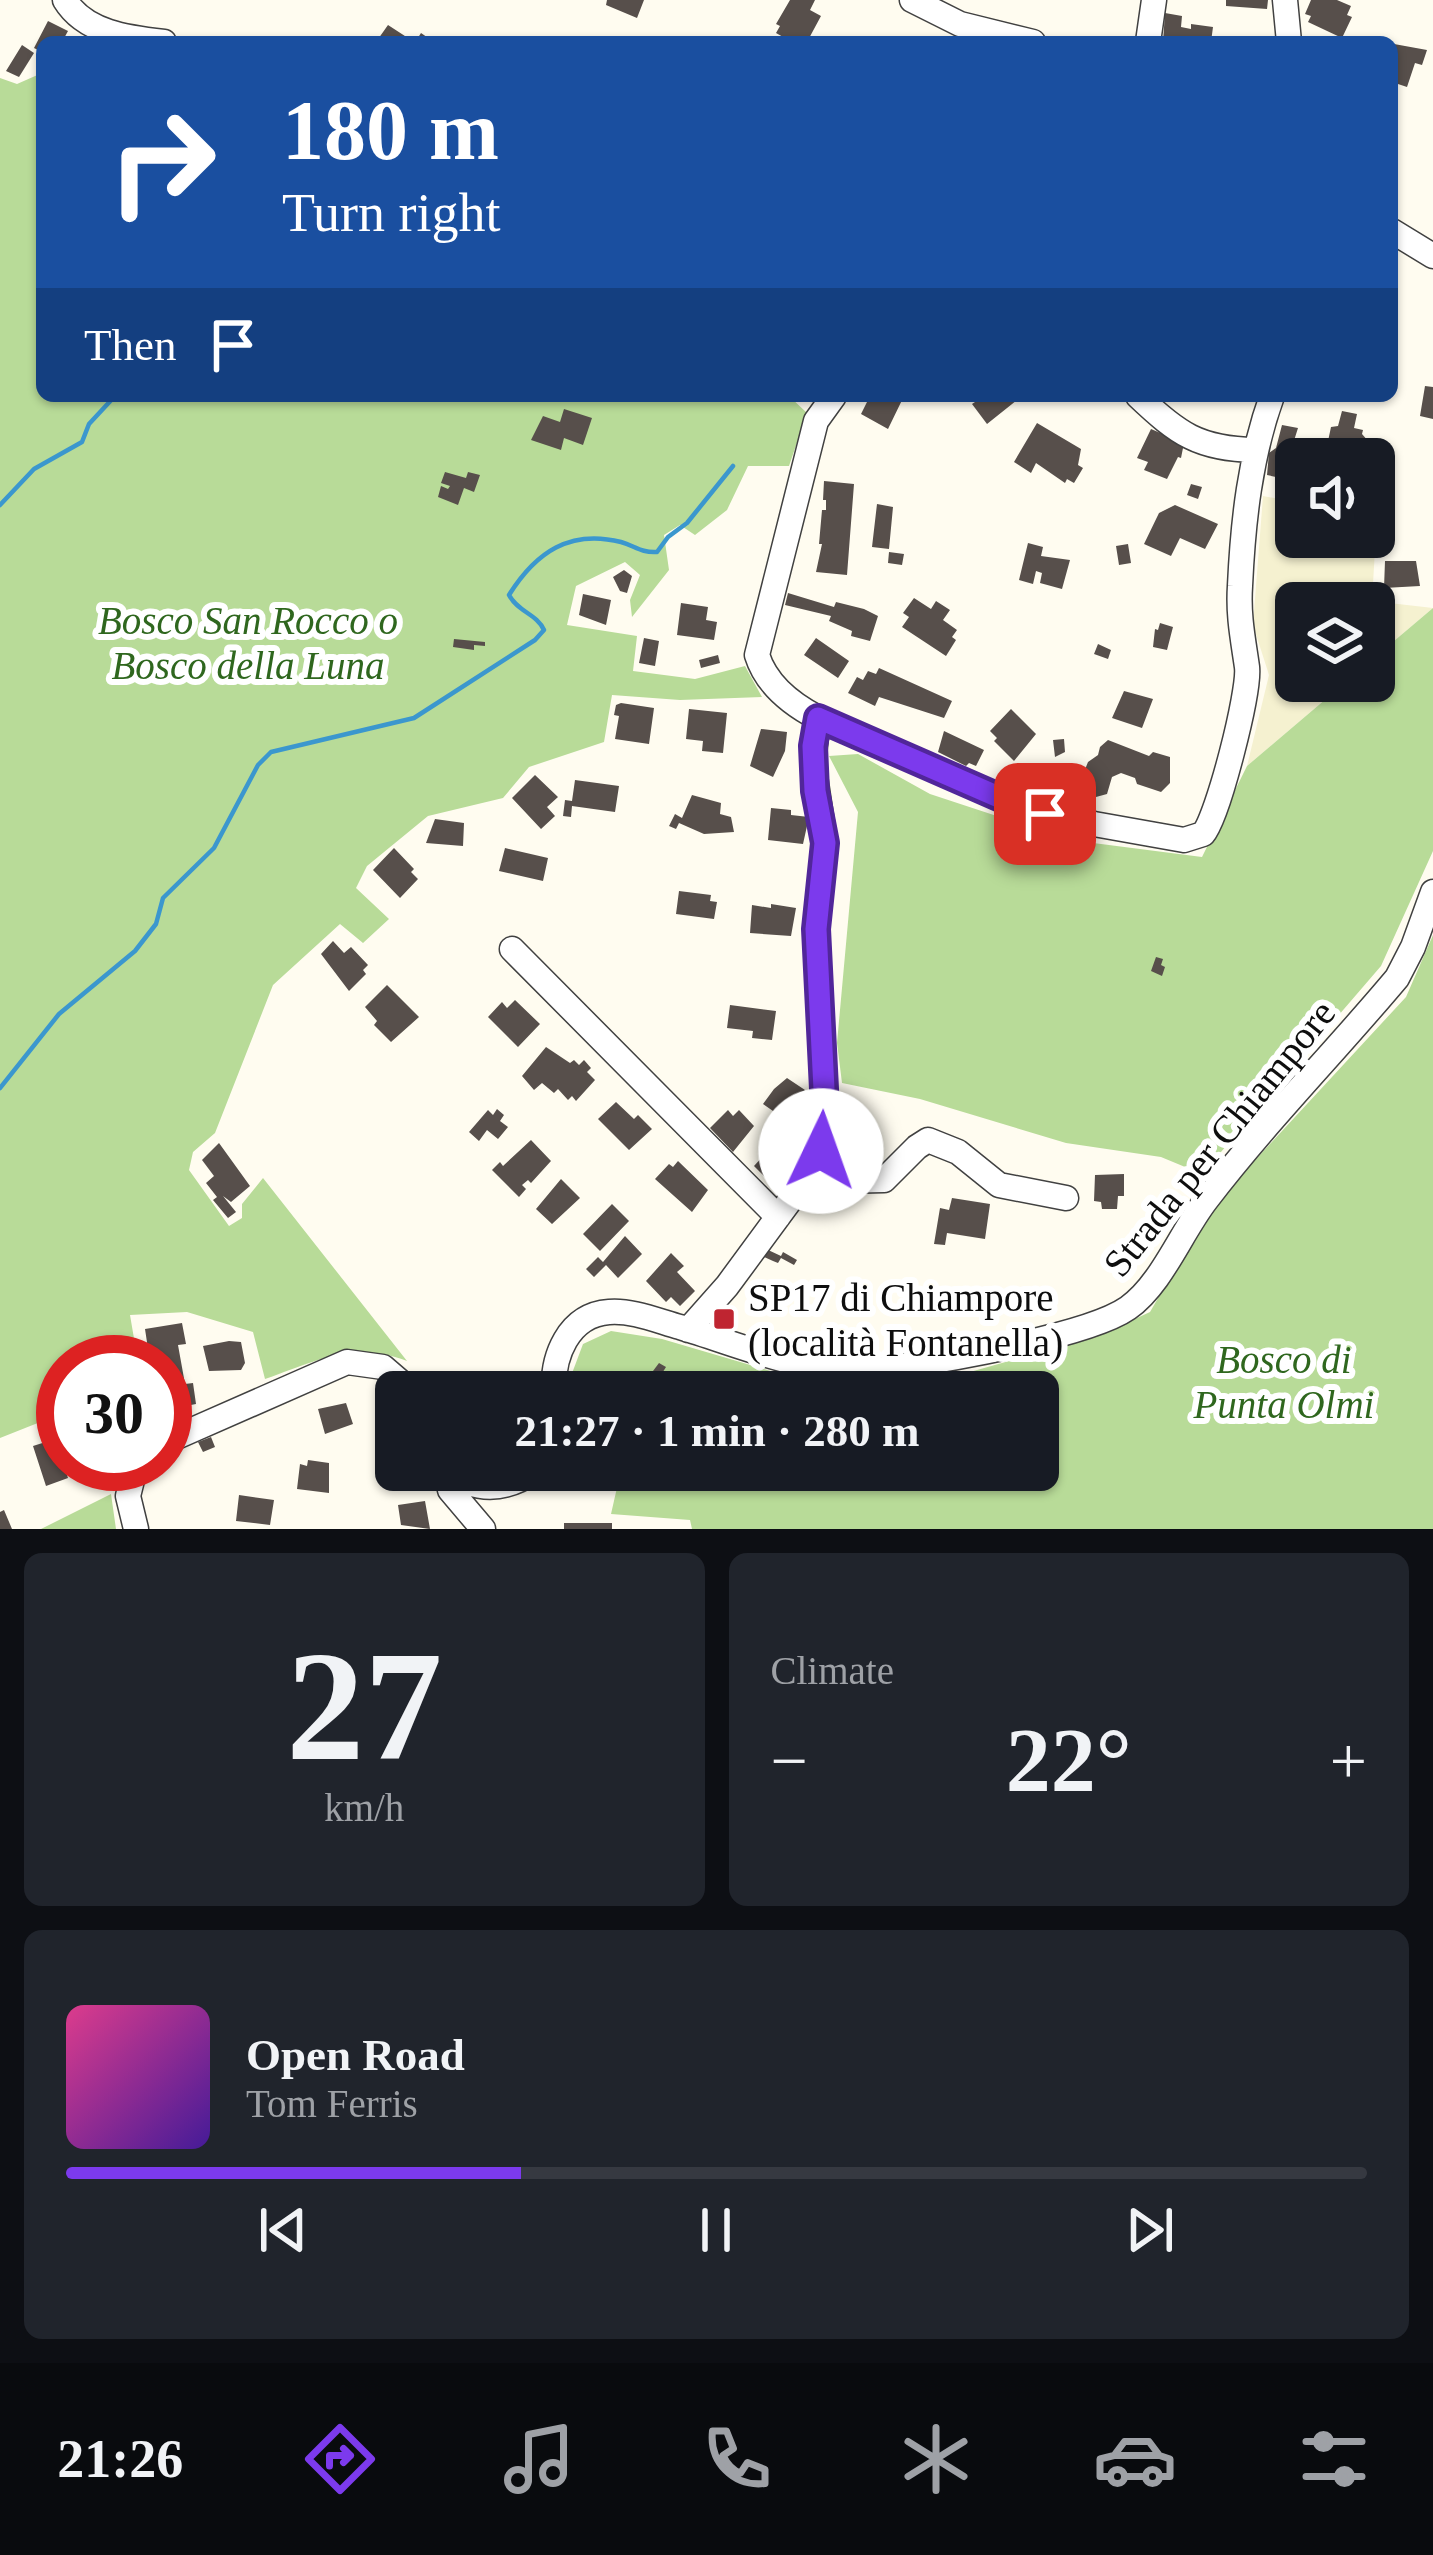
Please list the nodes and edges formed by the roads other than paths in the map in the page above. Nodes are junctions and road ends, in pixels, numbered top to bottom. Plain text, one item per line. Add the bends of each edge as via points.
1 (65, 0) edge
2 (912, 0) edge
3 (1154, 0) edge
4 (1285, 0) edge
5 (948, 18) junction
6 (117, 36) edge
7 (940, 36) edge
8 (1012, 36) edge
9 (1149, 36) edge
10 (1288, 36) edge
11 (1398, 234) edge
12 (1433, 256) edge
13 (830, 402) edge
14 (1145, 402) edge
15 (1270, 402) edge
16 (1256, 450) junction
17 (818, 718) junction
18 (1433, 892) edge
19 (512, 949) dead end
20 (811, 1172) junction
21 (1066, 1198) dead end
22 (778, 1217) junction
23 (688, 1330) junction
24 (388, 1371) edge
25 (556, 1371) edge
26 (192, 1430) edge
27 (129, 1491) edge
28 (451, 1491) edge
29 (136, 1529) edge
30 (483, 1529) edge

1 - 6 street
2 - 5 street
3 - 9 street
4 - 10 street
5 - 7 street
5 - 8 street
11 - 12 street
13 - 17 street via 816,421 757,655 793,705
14 - 16 street via 1197,443
15 - 16 street
16 - 17 street via 1238,626 1246,694 1203,835 1184,840 1045,814
17 - 20 street via 814,777 825,843 816,929 826,1129
18 - 23 street, Strada per Chiampore via 1397,978 1209,1196 1127,1309 1066,1332 861,1372 826,1371
19 - 22 street
20 - 21 street via 838,1181 884,1180 928,1141 958,1152 999,1185
20 - 22 street
22 - 23 street
23 - 25 street, Strada per Chiampore via 611,1311 593,1315 558,1349
24 - 26 street via 347,1362
27 - 29 street
28 - 30 street

